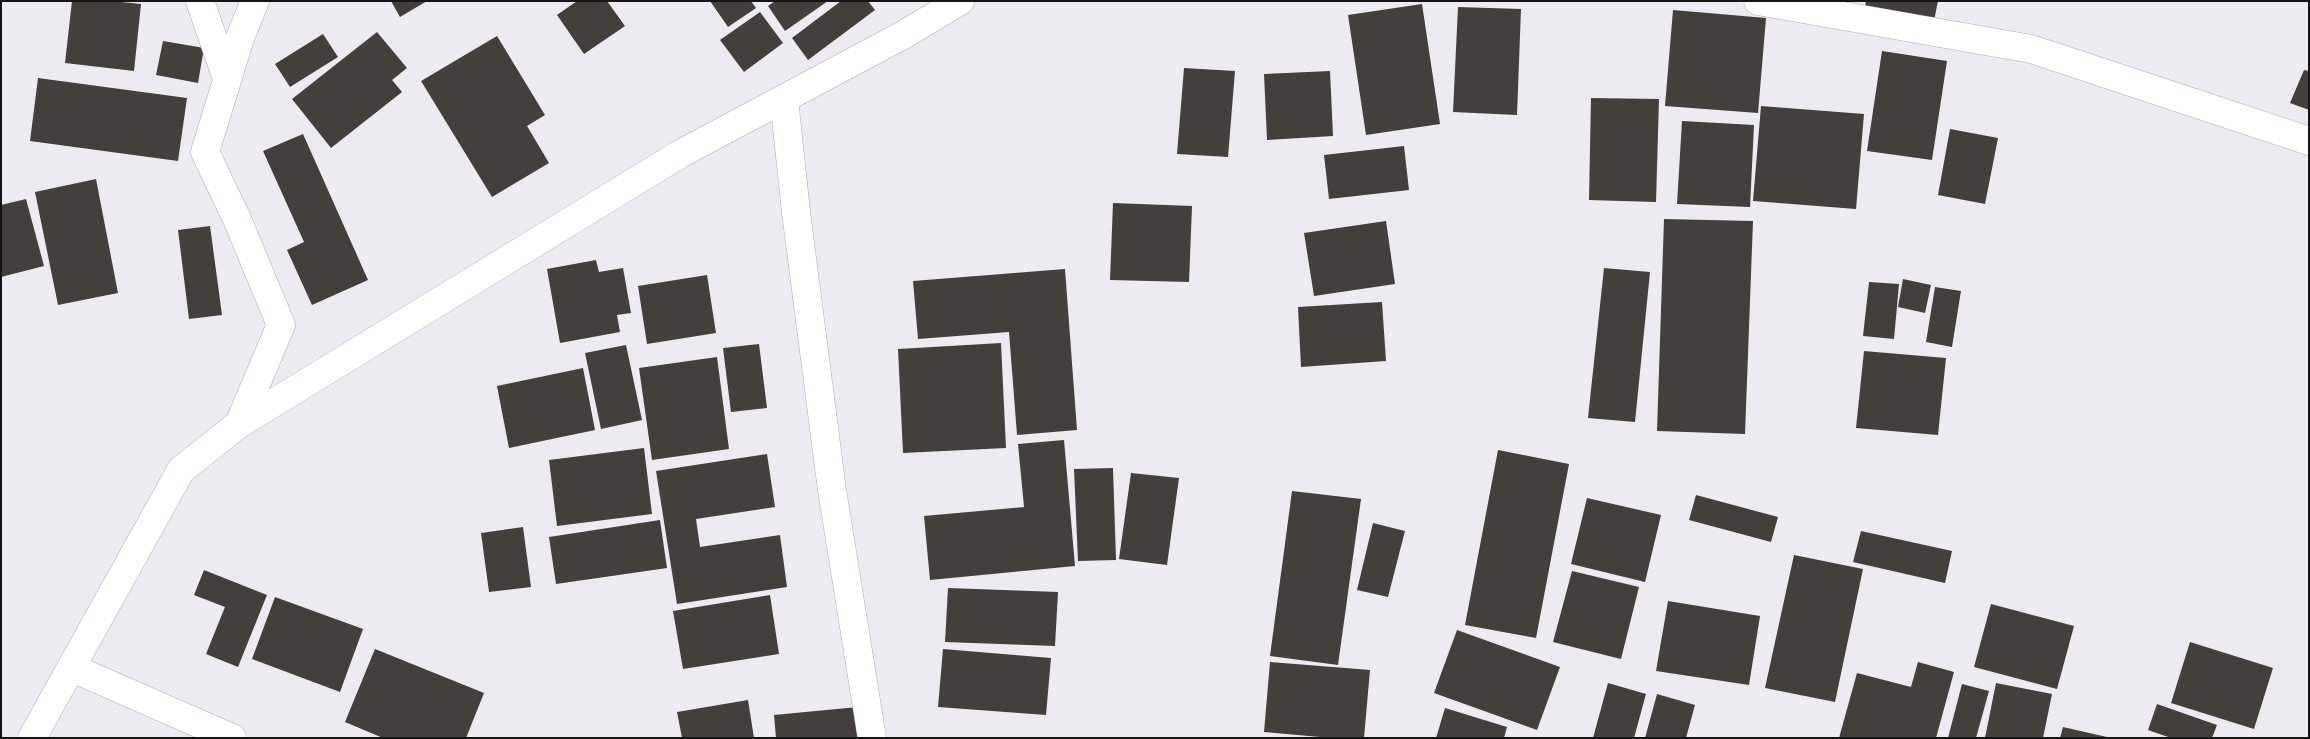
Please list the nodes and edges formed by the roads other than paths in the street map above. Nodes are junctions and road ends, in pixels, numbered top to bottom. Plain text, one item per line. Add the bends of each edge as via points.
1 (200, 1) edge
2 (255, 1) edge
3 (960, 1) edge
4 (1758, 1) edge
5 (227, 79) junction
6 (784, 99) junction
7 (2309, 141) edge
8 (239, 424) junction
9 (72, 668) junction
10 (32, 738) edge
11 (232, 738) edge
12 (872, 738) edge

1 - 5 street
2 - 5 street
3 - 6 street
4 - 7 street via 2031,49
5 - 8 street via 204,152 238,219 281,325
6 - 8 street via 680,154
6 - 12 street via 832,490
8 - 9 street via 181,470
9 - 10 street
9 - 11 street

